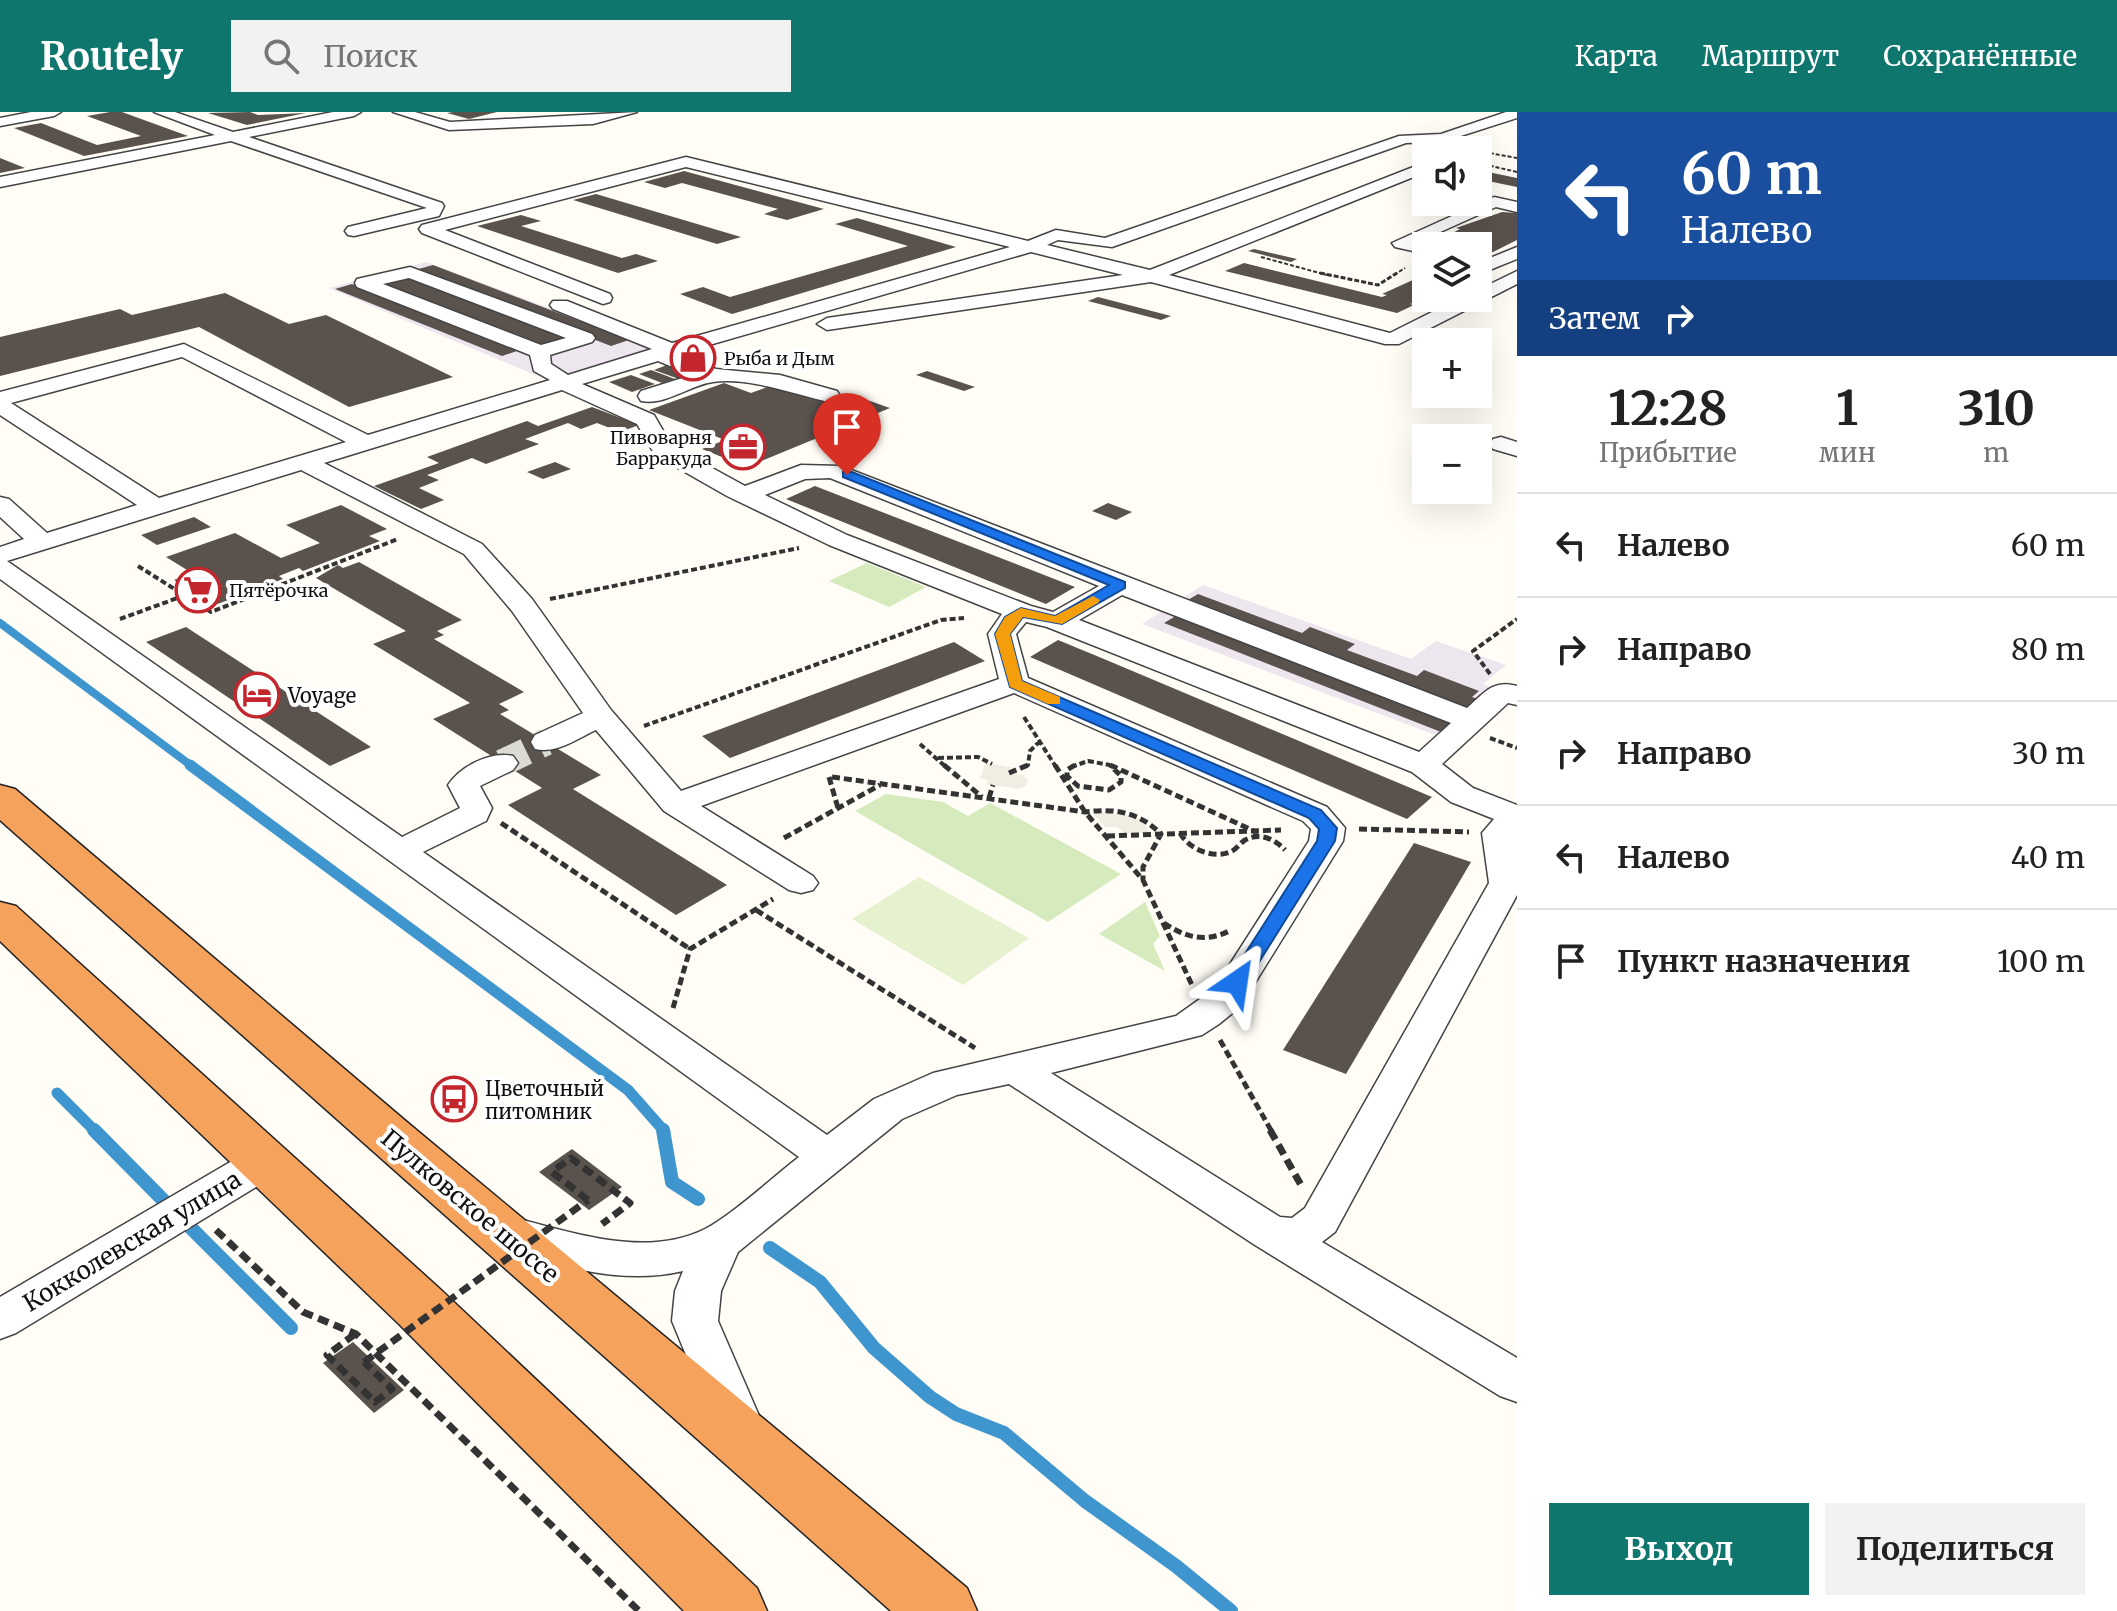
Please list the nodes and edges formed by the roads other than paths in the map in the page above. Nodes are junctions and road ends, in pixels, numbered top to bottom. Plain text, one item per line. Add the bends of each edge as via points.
1 (54, 112) edge
2 (161, 112) edge
3 (354, 112) edge
4 (400, 112) edge
5 (630, 112) edge
6 (1517, 113) edge
7 (0, 122) edge
8 (229, 136) junction
9 (1412, 173) edge
10 (0, 182) edge
11 (1517, 207) edge
12 (354, 231) dead end
13 (1426, 232) edge
14 (1412, 238) edge
15 (1227, 246) junction
16 (1412, 246) edge
17 (1028, 247) junction
18 (1251, 250) dead end
19 (1517, 252) edge
20 (1492, 264) edge
21 (1172, 268) junction
22 (1151, 276) junction
23 (1514, 281) edge
24 (1492, 291) edge
25 (1492, 297) edge
26 (541, 298) dead end
27 (1517, 300) edge
28 (570, 309) junction
29 (1448, 312) edge
30 (1411, 330) junction
31 (765, 334) dead end
32 (540, 352) junction
33 (665, 352) junction
34 (712, 375) junction
35 (563, 383) junction
36 (649, 396) dead end
37 (829, 396) dead end
38 (0, 402) edge
39 (366, 443) junction
40 (303, 462) junction
41 (745, 495) junction
42 (0, 505) edge
43 (156, 507) junction
44 (42, 542) junction
45 (0, 555) edge
46 (0, 567) edge
47 (1120, 585) junction
48 (1021, 612) junction
49 (1057, 621) junction
50 (1015, 683) junction
51 (1510, 694) edge
52 (1471, 720) junction
53 (609, 726) junction
54 (546, 742) tunnel mouth
55 (502, 763) tunnel mouth
56 (1423, 765) junction
57 (0, 798) edge
58 (675, 804) junction
59 (1510, 837) edge
60 (399, 851) junction
61 (801, 883) road end
62 (0, 916) edge
63 (1015, 1069) junction
64 (827, 1156) junction
65 (264, 1162) junction
66 (499, 1231) junction
67 (1270, 1232) junction
68 (722, 1240) junction
69 (7, 1304) edge
70 (1517, 1382) edge
71 (746, 1442) junction
72 (732, 1611) edge
73 (942, 1611) edge

1 - 7 street
2 - 8 street
3 - 8 street
4 - 5 street via 449,126 593,120
6 - 17 street via 1442,138 1404,139 1106,243 1056,235
8 - 10 street
8 - 12 street via 436,206 433,212
9 - 15 street
11 - 13 street via 1494,202
14 - 16 street via 1401,243
15 - 18 street
15 - 21 street
17 - 22 street
17 - 28 street via 686,162 428,229 603,298
17 - 33 street
19 - 20 street
21 - 22 street
21 - 30 street
22 - 30 street via 1392,340
22 - 31 street
23 - 24 street
25 - 27 street
26 - 28 street
28 - 33 street
29 - 30 street
32 - 32 street via 585,338 410,272 364,283
32 - 35 street via 541,367
33 - 34 street
33 - 35 street
34 - 36 street
34 - 37 street via 780,381
35 - 39 street
35 - 41 street via 646,420 663,450
38 - 39 street via 184,350
38 - 43 street
39 - 40 street
40 - 43 street
40 - 53 street via 473,549 522,605
41 - 47 street via 801,472 833,471
41 - 48 street via 838,540
42 - 44 street
43 - 44 street
44 - 45 street
46 - 60 street
47 - 49 street
47 - 52 street
48 - 49 street
48 - 50 street via 1002,634
49 - 56 street
50 - 58 street via 901,724 818,767
50 - 63 street via 1315,814 1328,828 1326,841 1227,998 1206,1015 1188,1026
51 - 52 street
52 - 56 street
53 - 54 street
53 - 58 street
55 - 60 street via 464,785 474,814
56 - 59 street
57 - 66 highway, Пулковское шоссе
58 - 61 street
59 - 67 street via 1506,883 1320,1220 1300,1236
60 - 64 street
62 - 65 highway
63 - 64 street via 947,1083 888,1109
63 - 67 street
64 - 68 street
65 - 69 street, Кокколевская улица via 192,1207
65 - 72 highway
66 - 68 street via 617,1260 659,1261
66 - 71 highway, Пулковское шоссе
67 - 70 street
68 - 71 street via 698,1291 695,1321
71 - 73 highway, Пулковское шоссе

